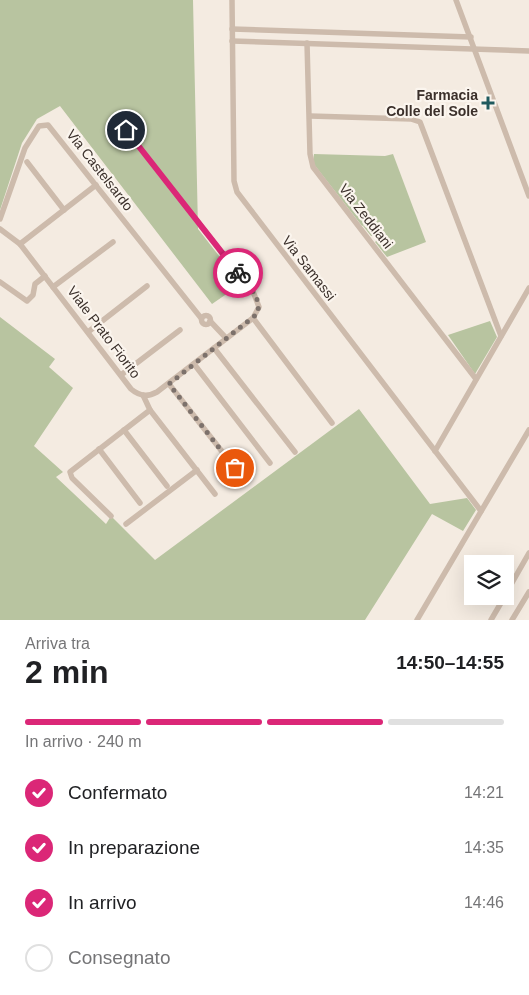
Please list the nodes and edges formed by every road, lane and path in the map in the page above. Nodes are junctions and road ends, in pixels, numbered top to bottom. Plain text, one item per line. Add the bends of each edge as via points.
1 (232, 0) edge
2 (456, 0) edge
3 (232, 29) junction
4 (471, 37) junction
5 (232, 41) junction
6 (307, 43) junction
7 (475, 49) junction
8 (529, 51) edge
9 (310, 116) junction
10 (126, 130) dead end
11 (27, 162) dead end
12 (96, 185) junction
13 (529, 196) edge
14 (64, 210) junction
15 (0, 219) edge
16 (0, 229) edge
17 (113, 242) dead end
18 (20, 244) junction
19 (45, 276) junction
20 (0, 282) edge
21 (147, 286) dead end
22 (53, 287) junction
23 (529, 288) edge
24 (253, 318) junction
25 (180, 330) dead end
26 (88, 332) junction
27 (501, 336) junction
28 (226, 338) junction
29 (214, 348) junction
30 (194, 364) junction
31 (121, 375) junction
32 (476, 378) junction
33 (169, 384) junction
34 (143, 395) junction
35 (150, 410) junction
36 (332, 423) dead end
37 (124, 430) junction
38 (529, 430) edge
39 (99, 449) junction
40 (435, 451) junction
41 (295, 452) dead end
42 (270, 463) dead end
43 (197, 470) junction
44 (246, 482) dead end
45 (166, 486) dead end
46 (215, 494) dead end
47 (140, 503) dead end
48 (481, 511) junction
49 (111, 516) dead end
50 (126, 524) dead end
51 (529, 554) edge
52 (514, 580) edge
53 (529, 592) edge
54 (500, 605) edge
55 (416, 620) edge
56 (491, 620) edge
57 (512, 620) edge

1 - 3 street, Via Samassi
2 - 4 street
3 - 4 street
3 - 5 street, Via Samassi
4 - 7 street
5 - 6 street
5 - 40 street, Via Samassi via 234,181 237,192
6 - 7 street
6 - 9 street, Via Zeddiani
7 - 8 street
7 - 13 street
9 - 27 street via 411,119 420,122
9 - 32 street, Via Zeddiani via 310,156 314,169
10 - 24 street via 254,294 259,307
11 - 14 street
12 - 14 street
12 - 15 street, Via Castelsardo via 50,126 41,125 26,146
12 - 28 street, Via Castelsardo via 204,324 210,322
14 - 18 street
16 - 18 street, Viale Prato Fiorito
17 - 22 street
18 - 19 street, Viale Prato Fiorito
19 - 20 street via 35,284 33,295 27,301
19 - 22 street, Viale Prato Fiorito
21 - 26 street
22 - 26 street, Viale Prato Fiorito
23 - 27 street
24 - 28 street, Viale Prato Fiorito
24 - 36 street
25 - 31 street
26 - 31 street, Viale Prato Fiorito
27 - 32 street
28 - 29 street, Viale Prato Fiorito
29 - 30 street, Viale Prato Fiorito
29 - 41 street
30 - 33 street, Viale Prato Fiorito
30 - 42 street
31 - 34 street, Viale Prato Fiorito via 132,390
32 - 40 street
33 - 34 street, Viale Prato Fiorito via 155,394
33 - 44 street
34 - 35 street
35 - 37 street
35 - 43 street
37 - 39 street
37 - 45 street
38 - 48 street
39 - 47 street
39 - 49 street via 71,470 70,475
40 - 48 street, Via Samassi
43 - 46 street
43 - 50 street
48 - 55 street
51 - 52 street
53 - 57 street
54 - 56 street

